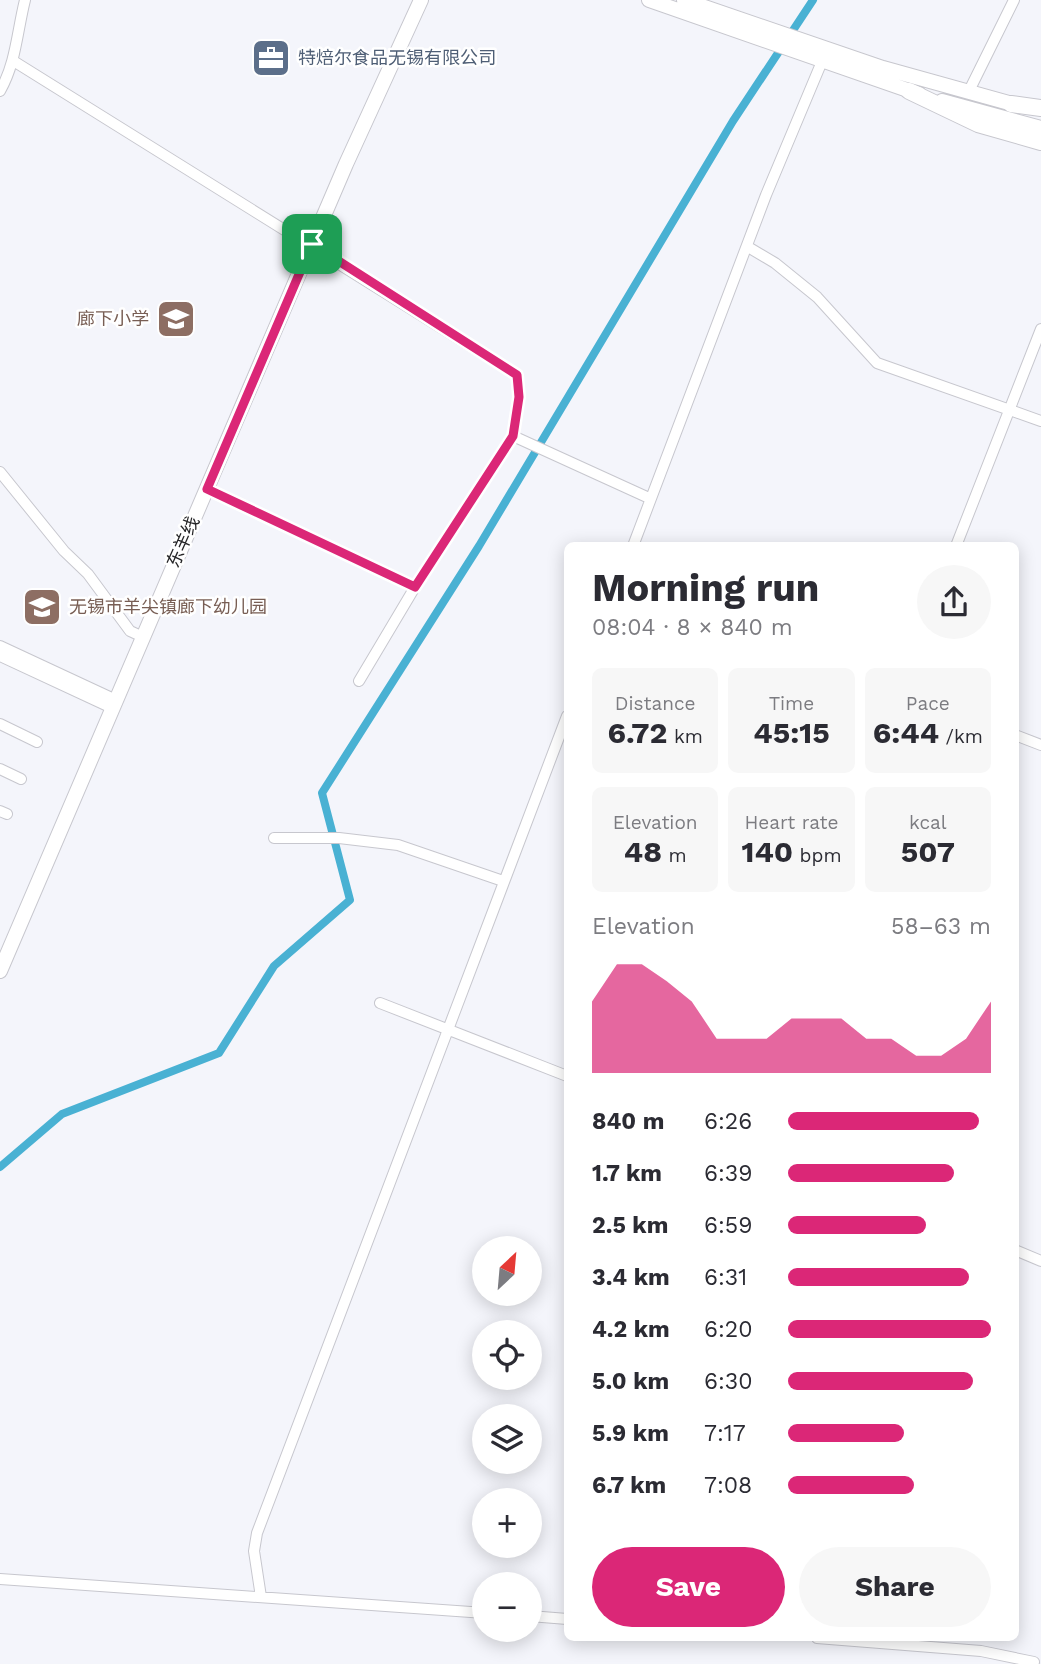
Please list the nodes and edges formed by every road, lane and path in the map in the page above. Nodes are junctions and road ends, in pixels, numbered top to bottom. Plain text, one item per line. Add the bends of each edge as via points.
1 (25, 0) edge
2 (421, 0) edge
3 (649, 0) edge
4 (684, 0) edge
5 (1014, 0) edge
6 (720, 6) edge
7 (772, 36) junction
8 (793, 43) junction
9 (823, 59) junction
10 (15, 62) junction
11 (909, 90) junction
12 (0, 92) edge
13 (968, 93) junction
14 (1011, 104) joint
15 (1041, 109) edge
16 (1041, 128) edge
17 (1041, 142) edge
18 (312, 244) junction
19 (748, 247) junction
20 (1041, 329) edge
21 (1009, 410) junction
22 (1041, 421) edge
23 (518, 438) junction
24 (0, 472) edge
25 (207, 489) junction
26 (649, 498) junction
27 (634, 542) edge
28 (958, 542) edge
29 (415, 587) junction
30 (142, 637) junction
31 (0, 646) edge
32 (0, 656) edge
33 (359, 681) dead end
34 (114, 704) junction
35 (0, 724) edge
36 (564, 724) edge
37 (1019, 736) edge
38 (37, 741) dead end
39 (1041, 745) edge
40 (0, 769) edge
41 (21, 779) dead end
42 (274, 838) dead end
43 (503, 881) junction
44 (0, 971) edge
45 (380, 1003) dead end
46 (448, 1030) junction
47 (564, 1075) edge
48 (1019, 1252) edge
49 (1041, 1261) edge
50 (0, 1579) edge
51 (261, 1597) junction
52 (472, 1612) edge
53 (542, 1617) edge
54 (564, 1619) edge
55 (855, 1641) edge
56 (1034, 1662) edge

1 - 10 street via 13,47
2 - 18 main road, 东羊线
3 - 7 main road
4 - 6 main road
5 - 13 street
6 - 7 main road
7 - 8 main road
8 - 9 main road
8 - 13 main road
9 - 11 main road
9 - 19 street
10 - 12 street
10 - 18 street
11 - 16 main road
11 - 17 highway via 978,124
13 - 14 main road
14 - 15 highway
18 - 23 street via 517,375
18 - 25 main road, 东羊线
19 - 21 street via 817,297 877,363
19 - 26 street
20 - 21 street
21 - 22 street
21 - 28 street
23 - 26 street
23 - 29 street
24 - 30 street via 130,631
25 - 29 street
25 - 30 main road, 东羊线
26 - 27 street
29 - 33 street
30 - 34 main road, 东羊线
31 - 34 street
32 - 34 street
34 - 44 main road, 东羊线
35 - 38 street
36 - 43 street
37 - 39 street
40 - 41 street
42 - 43 street via 339,838 398,845
43 - 46 street
45 - 46 street
46 - 47 street
46 - 51 street via 257,1533 254,1551
48 - 49 street
50 - 51 street
51 - 52 street
53 - 54 street
55 - 56 street via 981,1651

